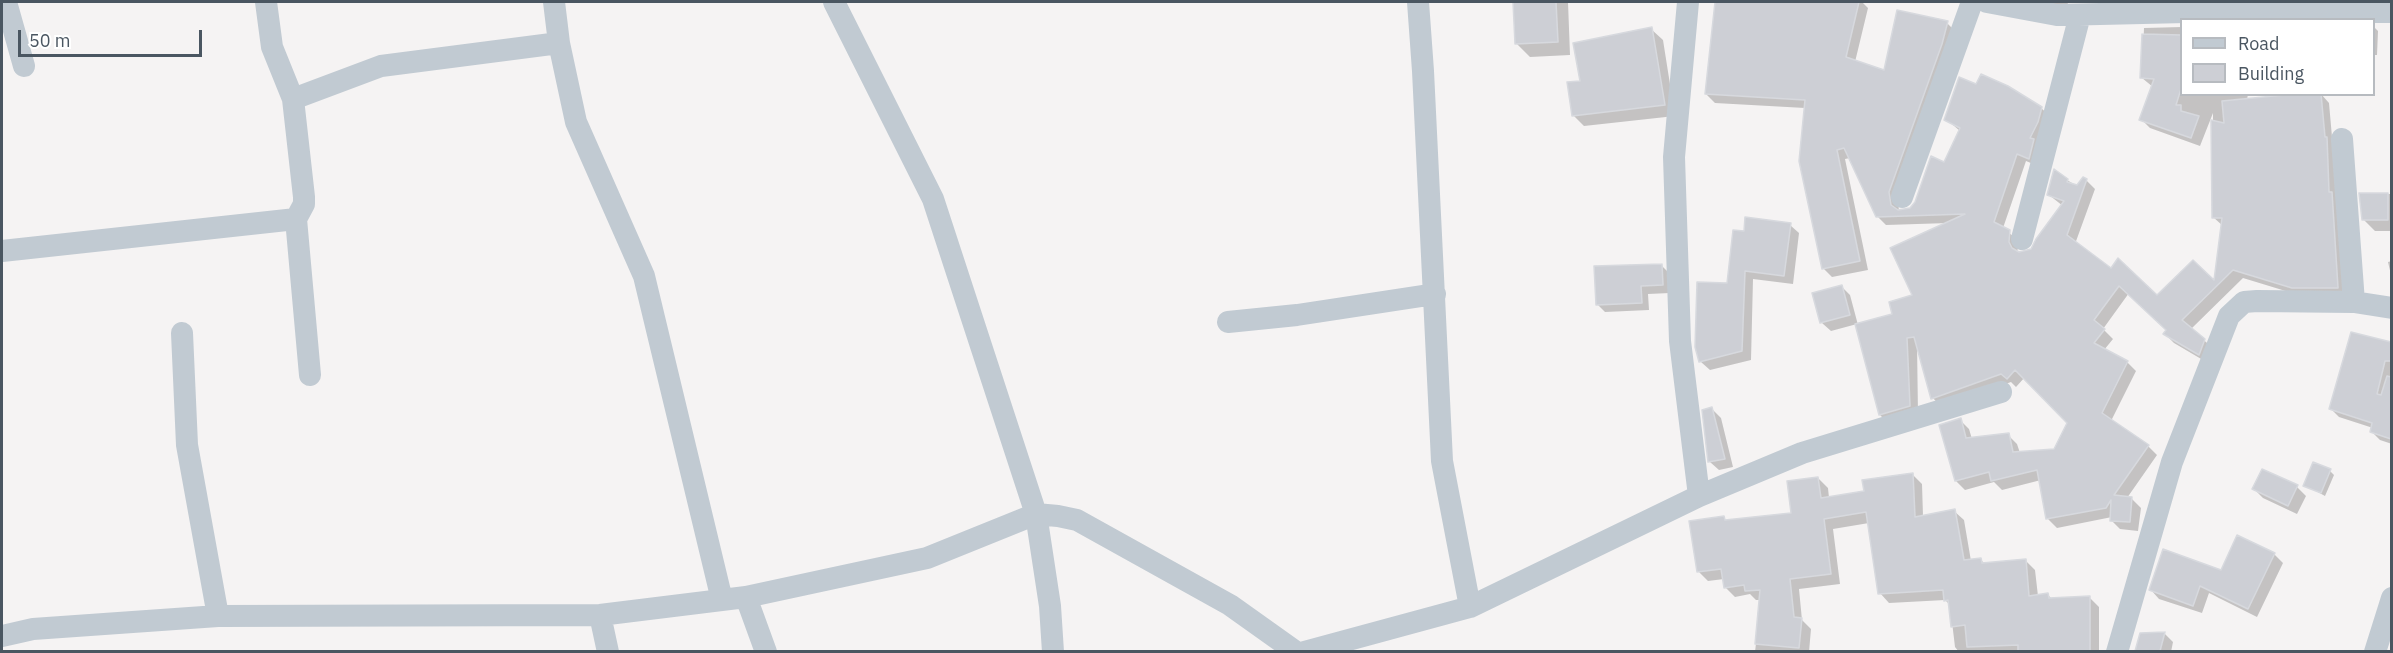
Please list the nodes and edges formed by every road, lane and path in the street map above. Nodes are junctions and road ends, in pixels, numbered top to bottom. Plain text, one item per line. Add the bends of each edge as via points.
1 (6, 2) edge
2 (266, 2) edge
3 (554, 2) edge
4 (1418, 2) edge
5 (1689, 2) edge
6 (1972, 2) edge
7 (1988, 2) edge
8 (839, 3) edge
9 (2253, 7) edge
10 (2391, 12) edge
11 (2080, 15) junction
12 (559, 43) junction
13 (24, 66) dead end
14 (293, 99) junction
15 (2342, 140) dead end
16 (1902, 197) dead end
17 (296, 219) junction
18 (2022, 239) dead end
19 (2, 251) edge
20 (1434, 294) junction
21 (2354, 302) junction
22 (2391, 308) edge
23 (1228, 322) dead end
24 (182, 333) dead end
25 (310, 375) dead end
26 (2001, 393) dead end
27 (1699, 496) junction
28 (1035, 514) junction
29 (746, 597) junction
30 (2391, 598) edge
31 (722, 600) junction
32 (1470, 608) junction
33 (600, 615) junction
34 (219, 616) junction
35 (2, 636) edge
36 (608, 651) edge
37 (766, 651) edge
38 (1053, 651) edge
39 (1296, 651) edge
40 (1304, 651) edge
41 (2117, 651) edge
42 (2375, 651) edge

1 - 13 street
2 - 14 street via 272,46
3 - 12 street
4 - 20 street
5 - 27 street via 1674,157 1680,341
6 - 16 street
7 - 11 street via 2057,15
8 - 28 street via 933,198
9 - 10 street
9 - 11 street
11 - 18 street
12 - 14 street via 381,66
12 - 31 street via 576,122 644,276
14 - 17 street via 304,197
15 - 21 street
17 - 19 street
17 - 25 street
20 - 23 street
20 - 32 street via 1442,461
21 - 22 street
21 - 41 street via 2244,302 2229,316 2172,462
24 - 34 street via 187,445
26 - 27 street via 1803,453
27 - 32 street
28 - 29 street via 927,558
28 - 38 street
28 - 39 street via 1077,520 1230,605
29 - 31 street
29 - 37 street
30 - 42 street
31 - 33 street
32 - 40 street
33 - 34 street
33 - 36 street
34 - 35 street via 33,629

